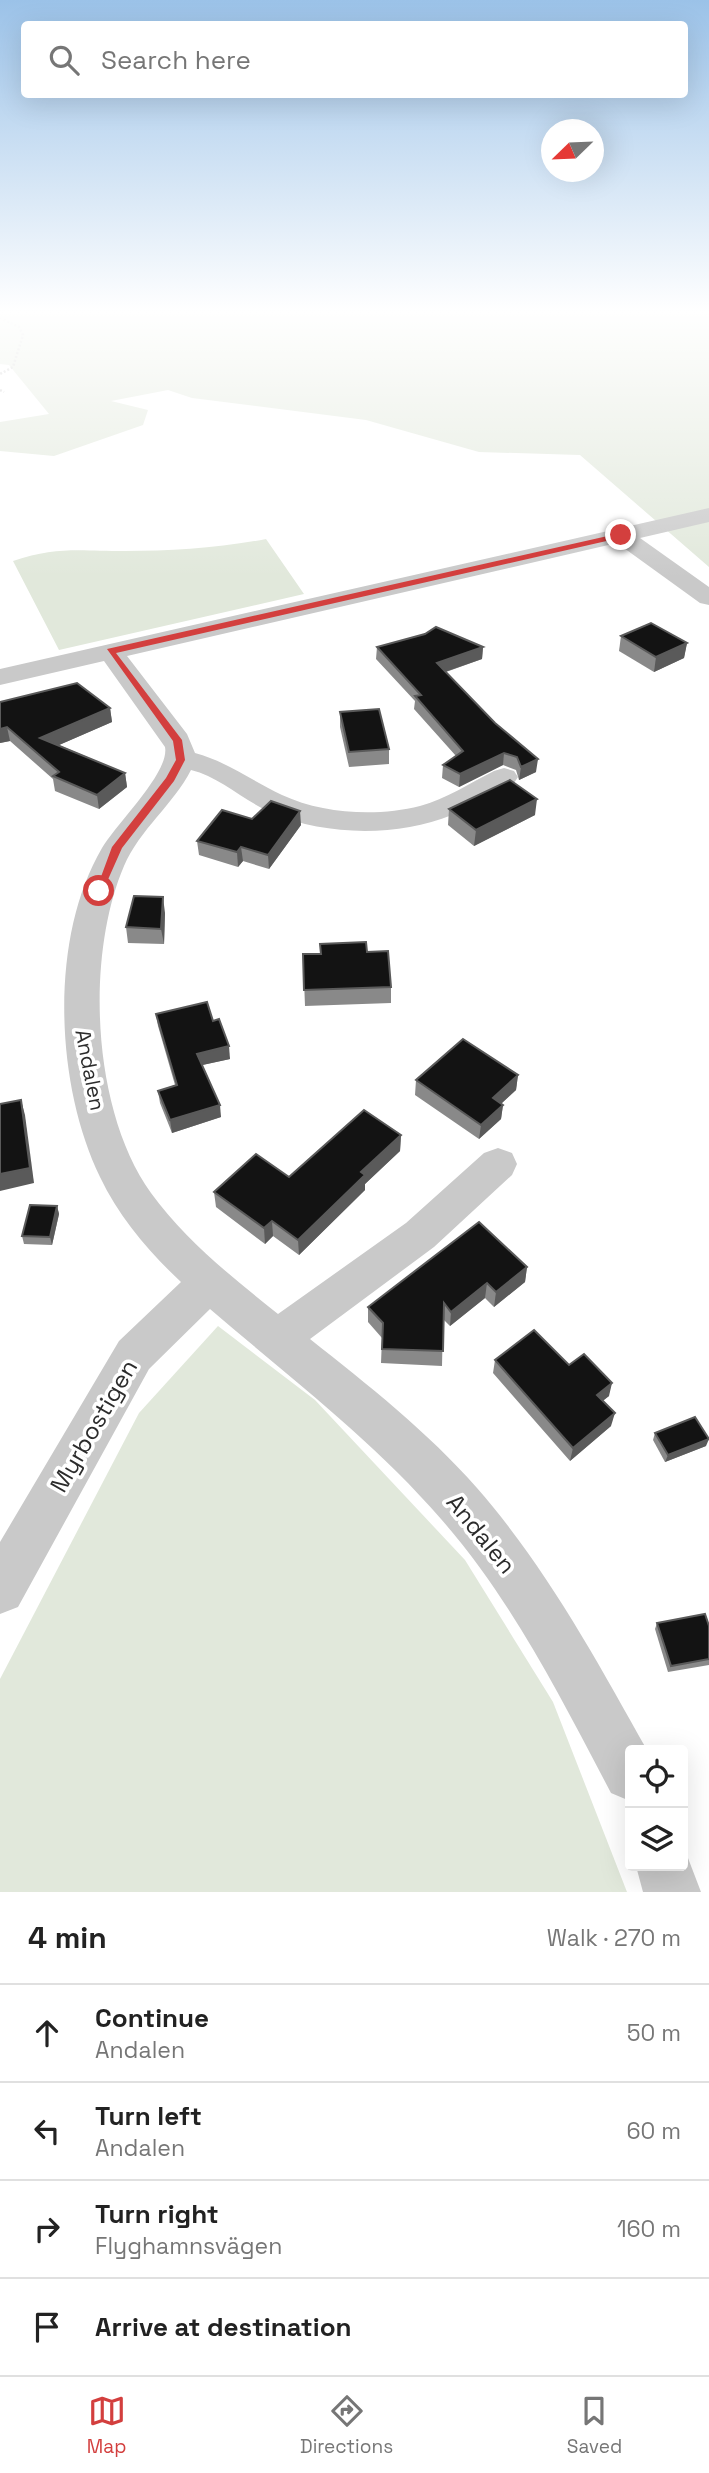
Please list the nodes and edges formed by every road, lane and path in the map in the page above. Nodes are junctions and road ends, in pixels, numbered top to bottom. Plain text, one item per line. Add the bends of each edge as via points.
1 (709, 515) edge
2 (621, 535) junction
3 (709, 598) edge
4 (110, 651) junction
5 (0, 677) edge
6 (180, 760) junction
7 (504, 777) dead end
8 (498, 1164) dead end
9 (210, 1282) junction
10 (277, 1339) junction
11 (0, 1588) edge
12 (625, 1765) edge
13 (666, 1871) edge
14 (673, 1892) edge

1 - 2 street
2 - 3 street
2 - 4 street
4 - 5 street
4 - 6 street via 177,740
6 - 7 street via 212,766 272,802 305,814 342,819 421,815
6 - 9 street, Andalen via 117,847 106,870 86,936 78,1001 89,1074 106,1145 117,1170 166,1240
8 - 10 street via 420,1235
9 - 10 street, Andalen
9 - 11 street, Myrbostigen via 134,1355
10 - 12 street, Andalen via 428,1470 503,1555
13 - 14 street

